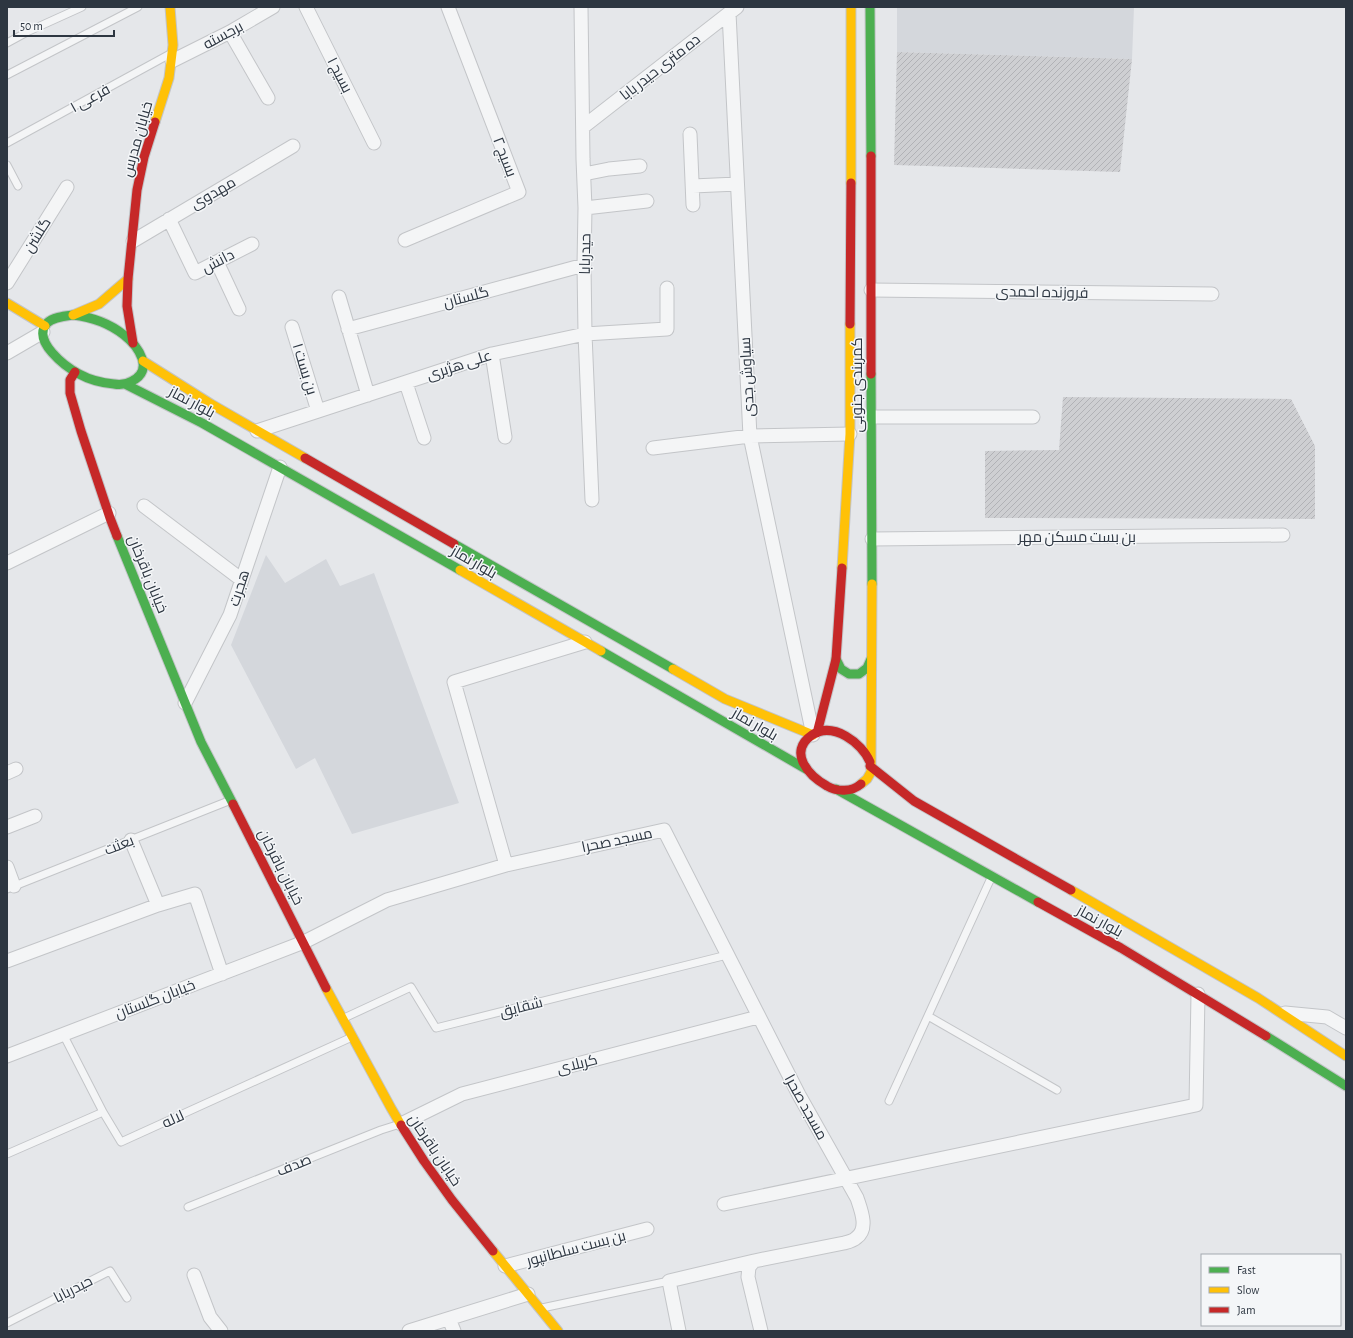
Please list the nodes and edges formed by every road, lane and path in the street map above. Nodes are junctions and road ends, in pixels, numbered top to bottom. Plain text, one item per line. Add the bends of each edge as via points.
1 (82, 7) edge
2 (138, 7) edge
3 (170, 7) edge
4 (273, 7) edge
5 (306, 7) edge
6 (448, 7) edge
7 (581, 7) edge
8 (851, 7) edge
9 (870, 7) edge
10 (733, 10) edge
11 (230, 32) junction
12 (7, 43) edge
13 (172, 57) junction
14 (7, 75) edge
15 (268, 98) dead end
16 (861, 102) junction
17 (583, 127) junction
18 (690, 134) dead end
19 (7, 143) edge
20 (374, 143) dead end
21 (293, 146) dead end
22 (7, 165) edge
23 (640, 166) dead end
24 (584, 174) junction
25 (737, 184) junction
26 (18, 186) dead end
27 (693, 186) junction
28 (67, 187) dead end
29 (647, 201) dead end
30 (693, 205) dead end
31 (585, 208) junction
32 (169, 220) junction
33 (405, 240) dead end
34 (133, 241) junction
35 (252, 244) dead end
36 (217, 262) junction
37 (584, 265) junction
38 (128, 279) junction
39 (7, 283) edge
40 (667, 288) dead end
41 (871, 290) junction
42 (1212, 294) dead end
43 (339, 298) dead end
44 (7, 303) edge
45 (239, 309) dead end
46 (73, 315) junction
47 (292, 327) dead end
48 (44, 329) junction
49 (348, 329) junction
50 (585, 334) junction
51 (133, 343) junction
52 (7, 353) edge
53 (492, 354) junction
54 (144, 361) junction
55 (75, 372) junction
56 (406, 382) junction
57 (125, 384) junction
58 (185, 388) junction
59 (368, 395) junction
60 (178, 410) junction
61 (318, 411) junction
62 (871, 416) junction
63 (1033, 417) dead end
64 (257, 430) junction
65 (850, 434) junction
66 (750, 436) junction
67 (505, 437) dead end
68 (424, 438) dead end
69 (653, 448) dead end
70 (280, 467) junction
71 (592, 500) dead end
72 (144, 506) dead end
73 (109, 513) junction
74 (1283, 536) dead end
75 (872, 539) junction
76 (7, 563) edge
77 (242, 580) junction
78 (585, 642) junction
79 (836, 659) junction
80 (871, 659) junction
81 (185, 704) junction
82 (762, 714) junction
83 (767, 724) dead end
84 (815, 734) junction
85 (870, 764) junction
86 (806, 769) junction
87 (836, 789) junction
88 (231, 800) junction
89 (914, 800) junction
90 (903, 803) dead end
91 (897, 814) dead end
92 (35, 816) dead end
93 (900, 825) junction
94 (7, 827) edge
95 (131, 840) junction
96 (506, 865) junction
97 (7, 867) edge
98 (992, 876) junction
99 (11, 888) edge
100 (158, 905) junction
101 (304, 942) junction
102 (727, 955) junction
103 (7, 960) edge
104 (222, 974) junction
105 (1198, 994) junction
106 (1278, 1012) junction
107 (928, 1016) junction
108 (758, 1018) junction
109 (342, 1019) junction
110 (1346, 1028) edge
111 (63, 1034) junction
112 (352, 1037) junction
113 (7, 1056) edge
114 (1346, 1056) edge
115 (1346, 1086) edge
116 (1057, 1090) dead end
117 (889, 1101) dead end
118 (103, 1112) junction
119 (401, 1124) junction
120 (7, 1154) edge
121 (845, 1178) junction
122 (724, 1204) dead end
123 (188, 1207) dead end
124 (647, 1229) dead end
125 (754, 1261) junction
126 (506, 1266) junction
127 (194, 1275) dead end
128 (669, 1281) junction
129 (528, 1294) junction
130 (127, 1298) dead end
131 (540, 1308) junction
132 (449, 1319) junction
133 (7, 1323) edge
134 (221, 1331) edge
135 (409, 1331) edge
136 (454, 1331) edge
137 (558, 1331) edge
138 (679, 1331) edge
139 (761, 1331) edge

1 - 12 lane
2 - 14 lane
3 - 13 main road, خیابان مدرس via 174,45
4 - 11 street, برجسته
5 - 20 street, بسیج ۱
6 - 33 street, بسیج ۲ via 519,192
7 - 17 street, حیدربابا
8 - 16 main road, کمربندی جنوبی
9 - 16 main road, کمربندی جنوبی
10 - 17 street, ده متری حیدر بابا
10 - 25 street, سیاوش جدی
11 - 13 street, برجسته
11 - 15 street
13 - 19 lane, فرعی ۱
13 - 34 main road, خیابان مدرس via 170,78 144,156 137,190
16 - 41 main road, کمربندی جنوبی
16 - 65 main road, کمربندی جنوبی
17 - 24 street, حیدربابا
18 - 27 street
21 - 32 street, مهدوی
22 - 26 lane
23 - 24 street
24 - 31 street, حیدربابا
25 - 27 street
25 - 66 street, سیاوش جدی
27 - 30 street
28 - 39 street, گلشن
29 - 31 street
31 - 37 street, حیدربابا
32 - 34 street, مهدوی
32 - 36 street, دانش via 195,273
34 - 38 main road, خیابان مدرس
35 - 36 street, دانش
36 - 45 street
37 - 49 street, گلستان
37 - 50 street, حیدربابا
38 - 46 main road via 99,304
38 - 51 main road, خیابان مدرس via 127,306
40 - 50 street, علی هژبری via 667,328
41 - 42 street, فروزنده احمدی
41 - 62 main road, کمربندی جنوبی
43 - 49 street
44 - 48 main road
46 - 48 main road via 53,318 46,323
46 - 51 main road via 112,327
47 - 61 street, بن بست ۱
48 - 52 street
48 - 55 main road via 43,338 47,347 54,356
49 - 59 street
50 - 53 street, علی هژبری
50 - 71 street, حیدربابا
51 - 54 main road
53 - 56 street, علی هژبری
53 - 67 street
54 - 57 main road via 141,376
54 - 58 main road, بلوار نماز
55 - 57 main road via 101,382
55 - 73 main road, خیابان باقرخان via 70,380 70,393
56 - 59 street, علی هژبری
56 - 68 street
57 - 60 main road, بلوار نماز
58 - 60 main road via 179,388 172,395
58 - 64 main road, بلوار نماز
59 - 61 street, علی هژبری
60 - 70 main road, بلوار نماز
61 - 64 street, علی هژبری
62 - 63 street
62 - 75 main road, کمربندی جنوبی
64 - 82 main road, بلوار نماز via 725,699
65 - 66 street
65 - 79 main road, کمربندی جنوبی
66 - 69 street
66 - 84 street, سیاوش جدی
70 - 77 street, هجرت
70 - 78 main road, بلوار نماز
72 - 77 street
73 - 76 street
73 - 81 main road, خیابان باقرخان
74 - 75 street, بن بست مسکن مهر
75 - 80 main road, کمربندی جنوبی
77 - 81 street, هجرت via 230,615
78 - 86 main road, بلوار نماز via 760,739
78 - 96 street via 454,682
79 - 80 main road via 841,669 850,674 859,674 867,668
79 - 84 main road, کمربندی جنوبی
80 - 85 main road, کمربندی جنوبی
81 - 88 main road, خیابان باقرخان
82 - 83 main road
82 - 84 main road, بلوار نماز
84 - 85 main road via 824,731 848,736 866,752
84 - 86 main road via 806,740 802,749 802,760
85 - 87 main road via 871,772 866,781 858,787 848,790
85 - 89 main road, بلوار نماز
86 - 87 main road via 813,778
87 - 93 main road, بلوار نماز
88 - 95 lane, بعثت
88 - 101 main road, خیابان باقرخان
89 - 90 main road
89 - 106 main road, بلوار نماز
91 - 93 main road
92 - 94 street
93 - 98 main road, بلوار نماز
95 - 99 lane, بعثت
95 - 100 street
96 - 101 street, خیابان گلستان via 388,900
96 - 102 street, مسجد صحرا via 664,830
97 - 99 street
98 - 105 main road, بلوار نماز
98 - 107 lane
100 - 103 street
100 - 104 street via 195,894
101 - 104 street, خیابان گلستان
101 - 109 main road, خیابان باقرخان
102 - 108 street, مسجد صحرا
102 - 109 lane, شقایق via 436,1028 411,987
104 - 111 street, خیابان گلستان
105 - 115 main road, بلوار نماز via 1282,1041
105 - 121 street via 1196,1105
106 - 110 street via 1327,1017
106 - 114 main road, بلوار نماز via 1292,1025
107 - 116 lane
107 - 117 lane
108 - 119 street, کربلای via 462,1094
108 - 121 street, مسجد صحرا
109 - 112 main road, خیابان باقرخان
111 - 113 street, خیابان گلستان
111 - 118 lane
112 - 118 lane, لاله via 121,1142
112 - 119 main road, خیابان باقرخان
118 - 120 lane
119 - 123 lane, صدف
119 - 126 main road, خیابان باقرخان via 452,1200
121 - 122 street
121 - 125 street, مسجد صحرا via 857,1198 862,1216 863,1228 857,1238 844,1243
124 - 126 street, بن بست سلطانپور
125 - 128 street, مسجد صحرا
125 - 139 street via 749,1267 748,1277
126 - 129 main road, خیابان باقرخان
127 - 134 street via 210,1318
128 - 131 lane
128 - 138 street
129 - 131 main road, خیابان باقرخان
129 - 132 street
130 - 133 lane, حیدربابا via 110,1271
131 - 137 main road, خیابان باقرخان
132 - 135 street
132 - 136 street

